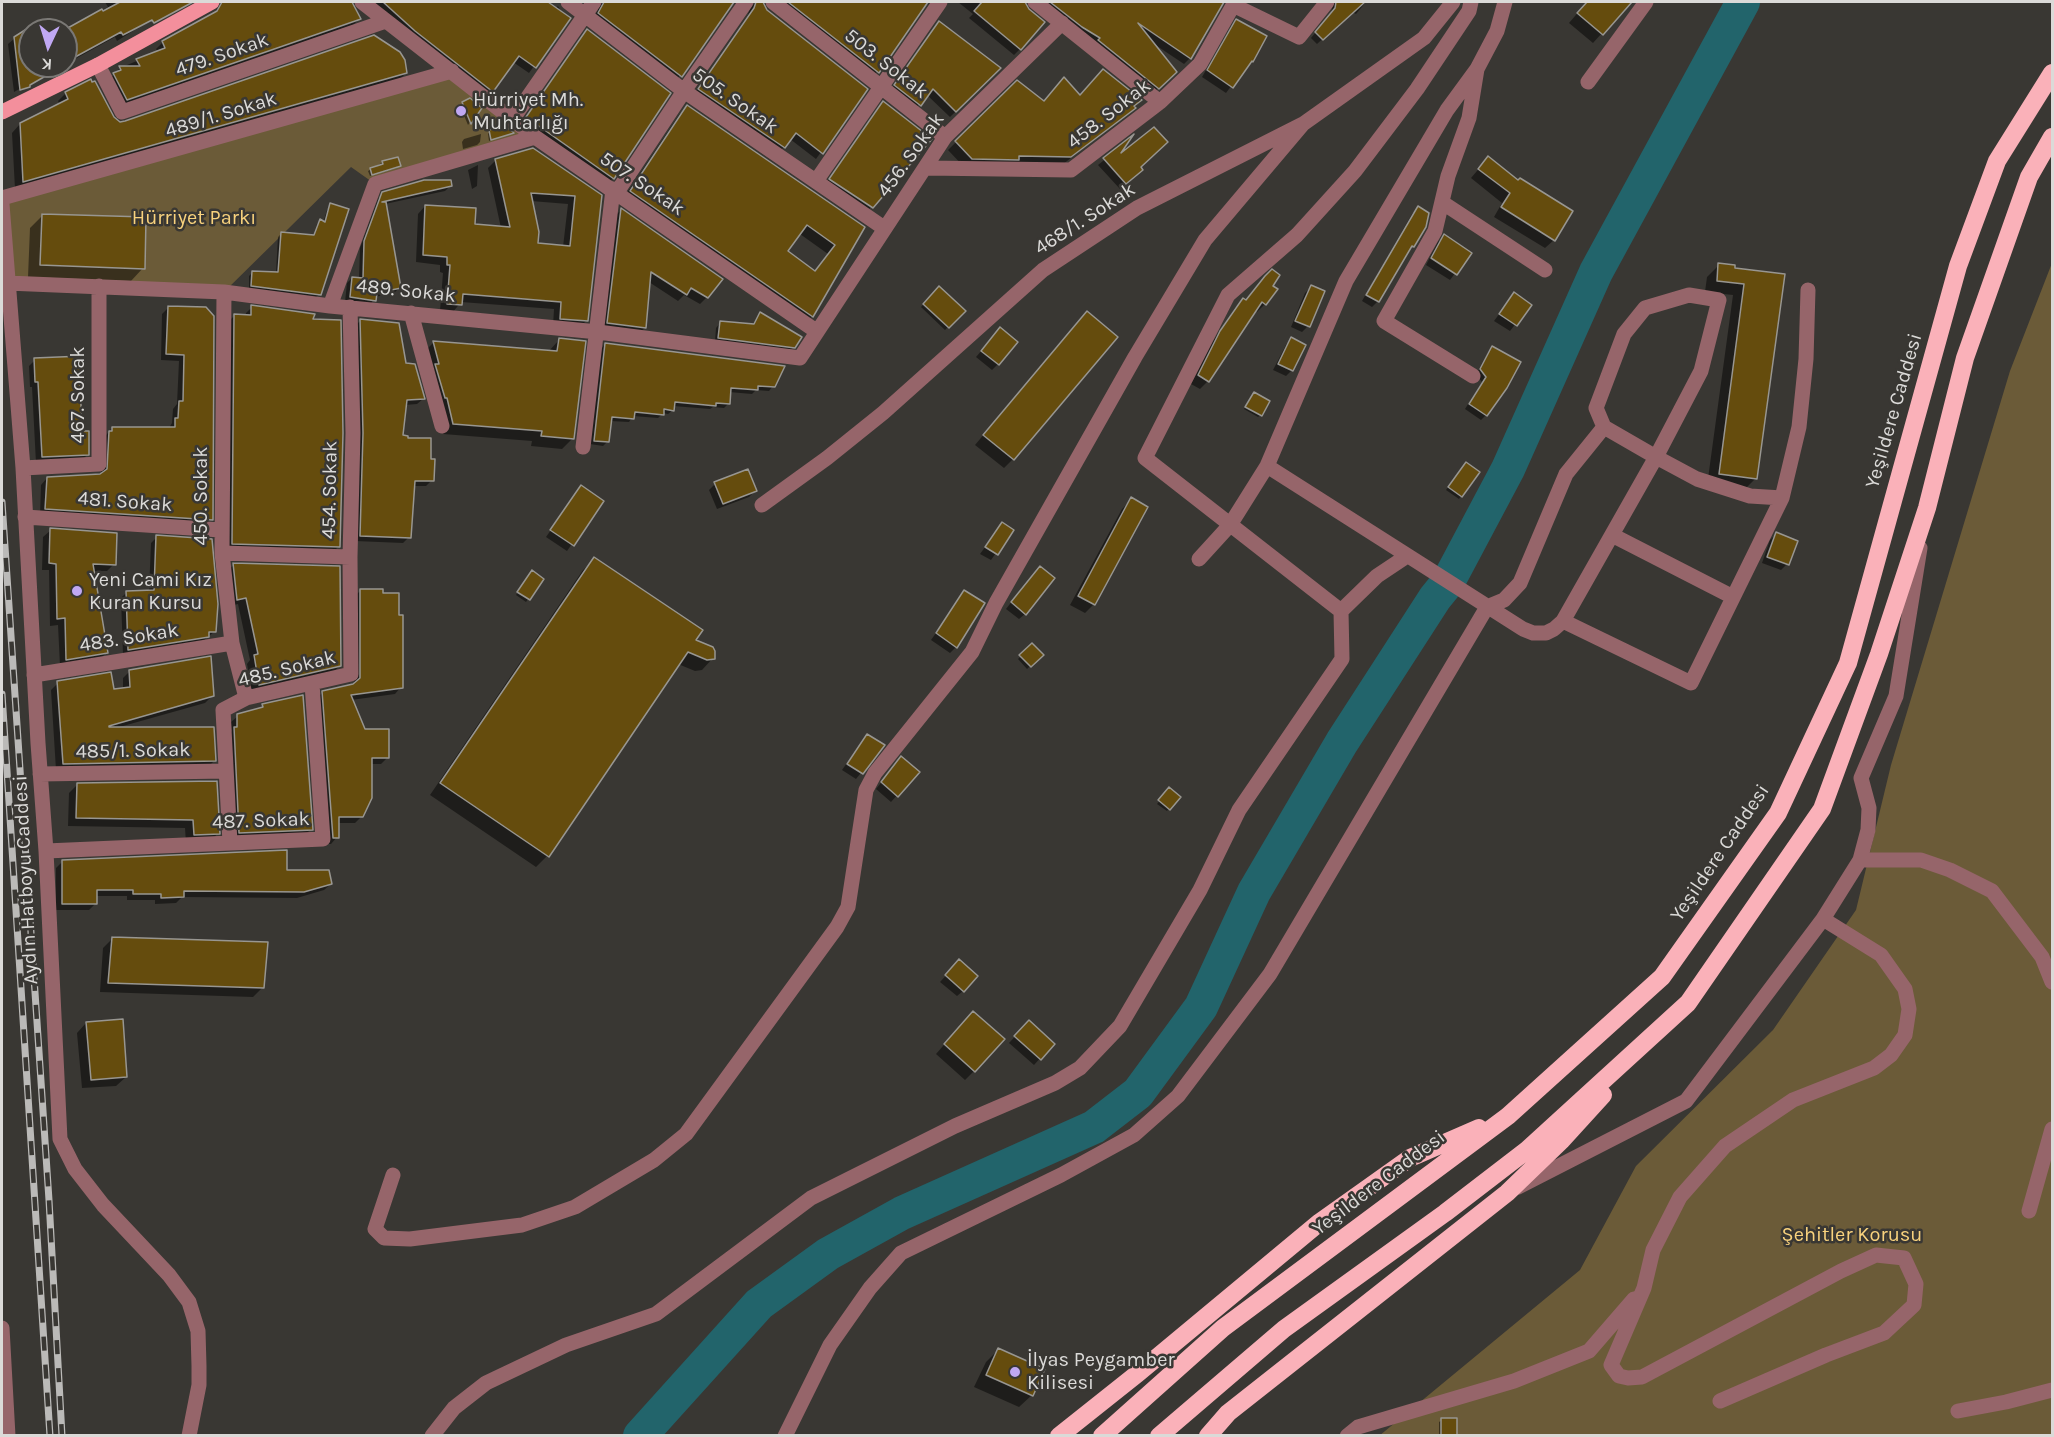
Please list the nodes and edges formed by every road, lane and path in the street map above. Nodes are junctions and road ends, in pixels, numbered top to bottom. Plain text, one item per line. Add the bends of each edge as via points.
1 (212, 2) edge
2 (362, 2) edge
3 (568, 2) edge
4 (594, 2) edge
5 (746, 2) edge
6 (773, 2) edge
7 (940, 2) edge
8 (1035, 2) edge
9 (1327, 2) edge
10 (1453, 2) edge
11 (1471, 2) edge
12 (1505, 2) edge
13 (1646, 2) edge
14 (1234, 3) edge
15 (585, 16) junction
16 (386, 21) junction
17 (1062, 23) junction
18 (98, 64) junction
19 (1477, 69) junction
20 (452, 71) junction
21 (2052, 73) edge
22 (1587, 81) dead end
23 (882, 87) junction
24 (684, 91) junction
25 (1160, 102) junction
26 (2, 112) edge
27 (512, 120) junction
28 (1303, 124) junction
29 (535, 137) junction
30 (945, 137) junction
31 (2052, 137) edge
32 (927, 168) junction
33 (816, 181) junction
34 (615, 191) junction
35 (2, 198) edge
36 (1443, 203) junction
37 (2, 204) edge
38 (884, 228) junction
39 (1545, 270) dead end
40 (7, 283) junction
41 (99, 286) junction
42 (1808, 290) dead end
43 (224, 292) junction
44 (330, 306) junction
45 (350, 307) junction
46 (411, 313) junction
47 (816, 331) junction
48 (598, 332) junction
49 (800, 358) joint
50 (1473, 376) dead end
51 (442, 426) dead end
52 (1604, 427) junction
53 (583, 447) dead end
54 (1656, 457) junction
55 (1267, 466) junction
56 (22, 468) junction
57 (1782, 498) junction
58 (762, 505) dead end
59 (1927, 508) junction
60 (25, 517) junction
61 (1230, 525) junction
62 (221, 530) junction
63 (1612, 535) junction
64 (222, 553) junction
65 (1407, 556) junction
66 (350, 557) junction
67 (1199, 559) dead end
68 (1733, 597) junction
69 (1487, 607) junction
70 (1341, 611) junction
71 (1563, 621) junction
72 (232, 643) junction
73 (351, 674) joint
74 (34, 675) junction
75 (312, 684) junction
76 (246, 698) junction
77 (226, 771) junction
78 (40, 774) junction
79 (230, 843) junction
80 (46, 851) junction
81 (1860, 860) junction
82 (1823, 919) junction
83 (2052, 982) edge
84 (1688, 1004) junction
85 (1508, 1116) junction
86 (2052, 1129) edge
87 (393, 1175) dead end
88 (1507, 1193) junction
89 (2029, 1211) dead end
90 (1644, 1287) junction
91 (2, 1328) edge
92 (2052, 1390) edge
93 (1720, 1401) dead end
94 (1958, 1411) dead end
95 (8, 1436) edge
96 (189, 1436) edge
97 (432, 1436) edge
98 (785, 1436) edge
99 (1059, 1436) edge
100 (1102, 1436) edge
101 (1159, 1436) edge
102 (1208, 1436) edge
103 (1347, 1436) edge

1 - 18 main road
2 - 16 street, 507. Sokak
3 - 15 street, 505. Sokak
4 - 15 street
5 - 24 street
6 - 23 street, 503. Sokak
7 - 23 street
8 - 17 street
9 - 14 street via 1299,37
10 - 28 street, 468/1. Sokak via 1424,38
11 - 61 street via 1469,11 1417,89 1355,171 1297,235 1228,296 1145,458
12 - 19 street via 1497,31
13 - 22 street
14 - 25 street, 458. Sokak via 1200,64
15 - 24 street, 505. Sokak
15 - 27 street
16 - 18 street, 479. Sokak via 122,112
16 - 20 street, 507. Sokak
17 - 25 street
17 - 30 street, 456. Sokak
18 - 26 main road
19 - 36 street via 1469,118 1448,176
19 - 55 street via 1447,111 1346,281
20 - 27 street, 507. Sokak
20 - 35 street, 489/1. Sokak
21 - 85 highway, Yeşildere Caddesi via 1997,161 1958,266 1848,663 1778,813 1662,977
23 - 30 street, 503. Sokak
23 - 33 street
24 - 33 street, 505. Sokak
24 - 34 street
25 - 32 street, 458. Sokak via 1071,170
27 - 29 street, 507. Sokak
28 - 58 street, 468/1. Sokak via 1137,208 1044,270 883,413
28 - 87 street via 1205,240 996,603 972,652 875,773 866,790 848,907 686,1134 654,1160 575,1207 522,1225 410,1239 384,1238 375,1229
29 - 34 street, 507. Sokak
29 - 44 street via 375,184
30 - 32 street, 456. Sokak
31 - 59 highway via 2029,177 1965,358
32 - 38 street, 456. Sokak
33 - 38 street, 505. Sokak
34 - 47 street, 507. Sokak
34 - 48 street
36 - 39 street
36 - 50 street via 1435,231 1384,321
37 - 40 street, Aydın Hatboyu Caddesi
38 - 47 street, 456. Sokak
40 - 41 street, 489. Sokak
40 - 56 street, Aydın Hatboyu Caddesi
41 - 43 street, 489. Sokak
41 - 56 street, 467. Sokak via 99,464
42 - 57 street via 1799,427
43 - 44 street, 489. Sokak
43 - 62 street, 450. Sokak
44 - 45 street, 489. Sokak
45 - 46 street, 489. Sokak
45 - 66 street, 454. Sokak
46 - 48 street, 489. Sokak
46 - 51 street
47 - 49 street, 456. Sokak
48 - 49 street, 489. Sokak
48 - 53 street
52 - 54 street
52 - 54 street via 1596,408 1600,396 1624,334 1645,308 1689,296 1719,300 1701,370
52 - 69 street via 1566,474 1520,583 1504,600
54 - 57 street via 1718,485 1750,495
54 - 63 street
55 - 61 street
55 - 65 street
56 - 60 street, Aydın Hatboyu Caddesi
57 - 68 street
59 - 81 street via 1896,696 1861,778 1869,808
59 - 84 highway via 1822,810
60 - 62 street, 481. Sokak
60 - 74 street, Aydın Hatboyu Caddesi
61 - 67 street
61 - 70 street
62 - 64 street, 450. Sokak
63 - 68 street
63 - 71 street
64 - 66 street
64 - 72 street, 450. Sokak
65 - 69 street
65 - 70 street via 1377,576
66 - 73 street, 454. Sokak
68 - 71 street via 1691,683
69 - 71 street via 1533,633 1546,633
69 - 98 street via 1270,974 1178,1096 1134,1135 901,1253 870,1288 830,1345
70 - 97 street via 1342,659 1239,810 1200,890 1120,1026 1080,1068 811,1198 656,1314 566,1345 486,1383 454,1408
72 - 74 street, 483. Sokak
72 - 76 street, 450. Sokak
73 - 75 street, 485. Sokak
74 - 78 street, Aydın Hatboyu Caddesi
75 - 76 street, 485. Sokak
75 - 79 street, 487. Sokak via 323,839
76 - 77 street, 485. Sokak via 223,710
77 - 78 street, 485/1. Sokak
77 - 79 street, 485. Sokak
78 - 80 street, Aydın Hatboyu Caddesi
79 - 80 street, 487. Sokak
80 - 96 street, Aydın Hatboyu Caddesi via 60,1139 75,1169 96,1196 189,1302 198,1331 199,1385
81 - 82 street
81 - 83 street via 1921,860 1992,891 2042,957
82 - 88 street via 1686,1101
82 - 90 street via 1881,955 1905,989 1909,1010 1905,1035 1891,1055 1875,1068 1793,1100 1725,1146 1680,1197 1653,1250
84 - 88 highway via 1562,1140
84 - 101 highway via 1527,1150 1284,1329
85 - 99 highway via 1410,1158 1338,1209
85 - 100 highway, Yeşildere Caddesi via 1223,1328
86 - 89 street
88 - 102 highway via 1228,1413
90 - 93 street via 1611,1365 1619,1376 1642,1377 1876,1255 1904,1258 1916,1284 1914,1305 1884,1333
90 - 103 street via 1589,1351 1514,1381 1358,1427
91 - 95 street
92 - 94 street

